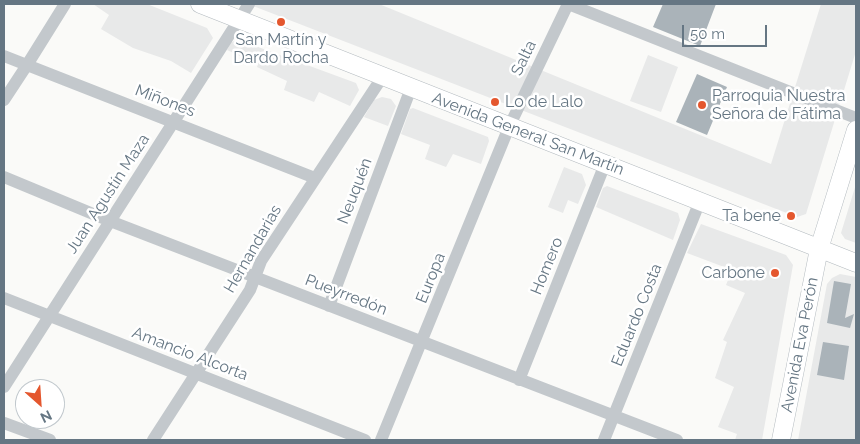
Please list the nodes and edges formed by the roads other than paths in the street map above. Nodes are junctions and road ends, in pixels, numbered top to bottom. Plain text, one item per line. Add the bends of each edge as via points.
1 (65, 4) edge
2 (200, 4) edge
3 (249, 4) edge
4 (568, 4) edge
5 (239, 19) junction
6 (4, 56) edge
7 (27, 65) junction
8 (383, 76) junction
9 (411, 88) junction
10 (4, 100) edge
11 (856, 118) edge
12 (174, 122) junction
13 (509, 127) junction
14 (856, 130) edge
15 (605, 164) junction
16 (4, 177) edge
17 (314, 178) junction
18 (700, 201) junction
19 (110, 221) junction
20 (819, 249) junction
21 (856, 263) edge
22 (255, 277) junction
23 (4, 298) edge
24 (329, 306) junction
25 (49, 316) junction
26 (422, 342) junction
27 (196, 373) junction
28 (519, 380) junction
29 (4, 388) edge
30 (614, 415) junction
31 (4, 422) edge
32 (50, 440) edge
33 (153, 440) edge
34 (365, 440) edge
35 (381, 440) edge
36 (604, 440) edge
37 (677, 440) edge
38 (781, 440) edge

1 - 7 street
2 - 5 main road, Avenida General San Martín
3 - 5 street, Juan Agustín Maza
4 - 11 street
4 - 13 street, Salta
5 - 8 main road, Avenida General San Martín
5 - 12 street, Juan Agustín Maza
6 - 7 street, Miñones
7 - 10 street
7 - 12 street, Miñones
8 - 9 main road, Avenida General San Martín
8 - 17 street, Hernandarias
9 - 13 main road, Avenida General San Martín
9 - 24 street, Neuquén
12 - 17 street, Miñones
12 - 19 street, Juan Agustín Maza
13 - 15 main road, Avenida General San Martín
13 - 26 street, Europa
14 - 20 main road, Avenida Eva Perón
15 - 18 main road, Avenida General San Martín
15 - 28 street, Homero
16 - 19 street, Pueyrredón
17 - 22 street, Hernandarias via 261,261
18 - 20 main road, Avenida General San Martín
18 - 30 street, Eduardo Costa
19 - 22 street, Pueyrredón
19 - 25 street, Juan Agustín Maza
20 - 21 main road, Avenida General San Martín
20 - 38 main road, Avenida Eva Perón
22 - 24 street, Pueyrredón
22 - 27 street, Hernandarias via 250,290
23 - 25 street, Amancio Alcorta
24 - 26 street, Pueyrredón
25 - 27 street, Amancio Alcorta
25 - 29 street, Juan Agustín Maza
26 - 28 street, Pueyrredón
26 - 35 street, Europa
27 - 33 street, Hernandarias
27 - 34 street, Amancio Alcorta
28 - 30 street, Pueyrredón
30 - 36 street, Eduardo Costa
30 - 37 street, Pueyrredón
31 - 32 street

